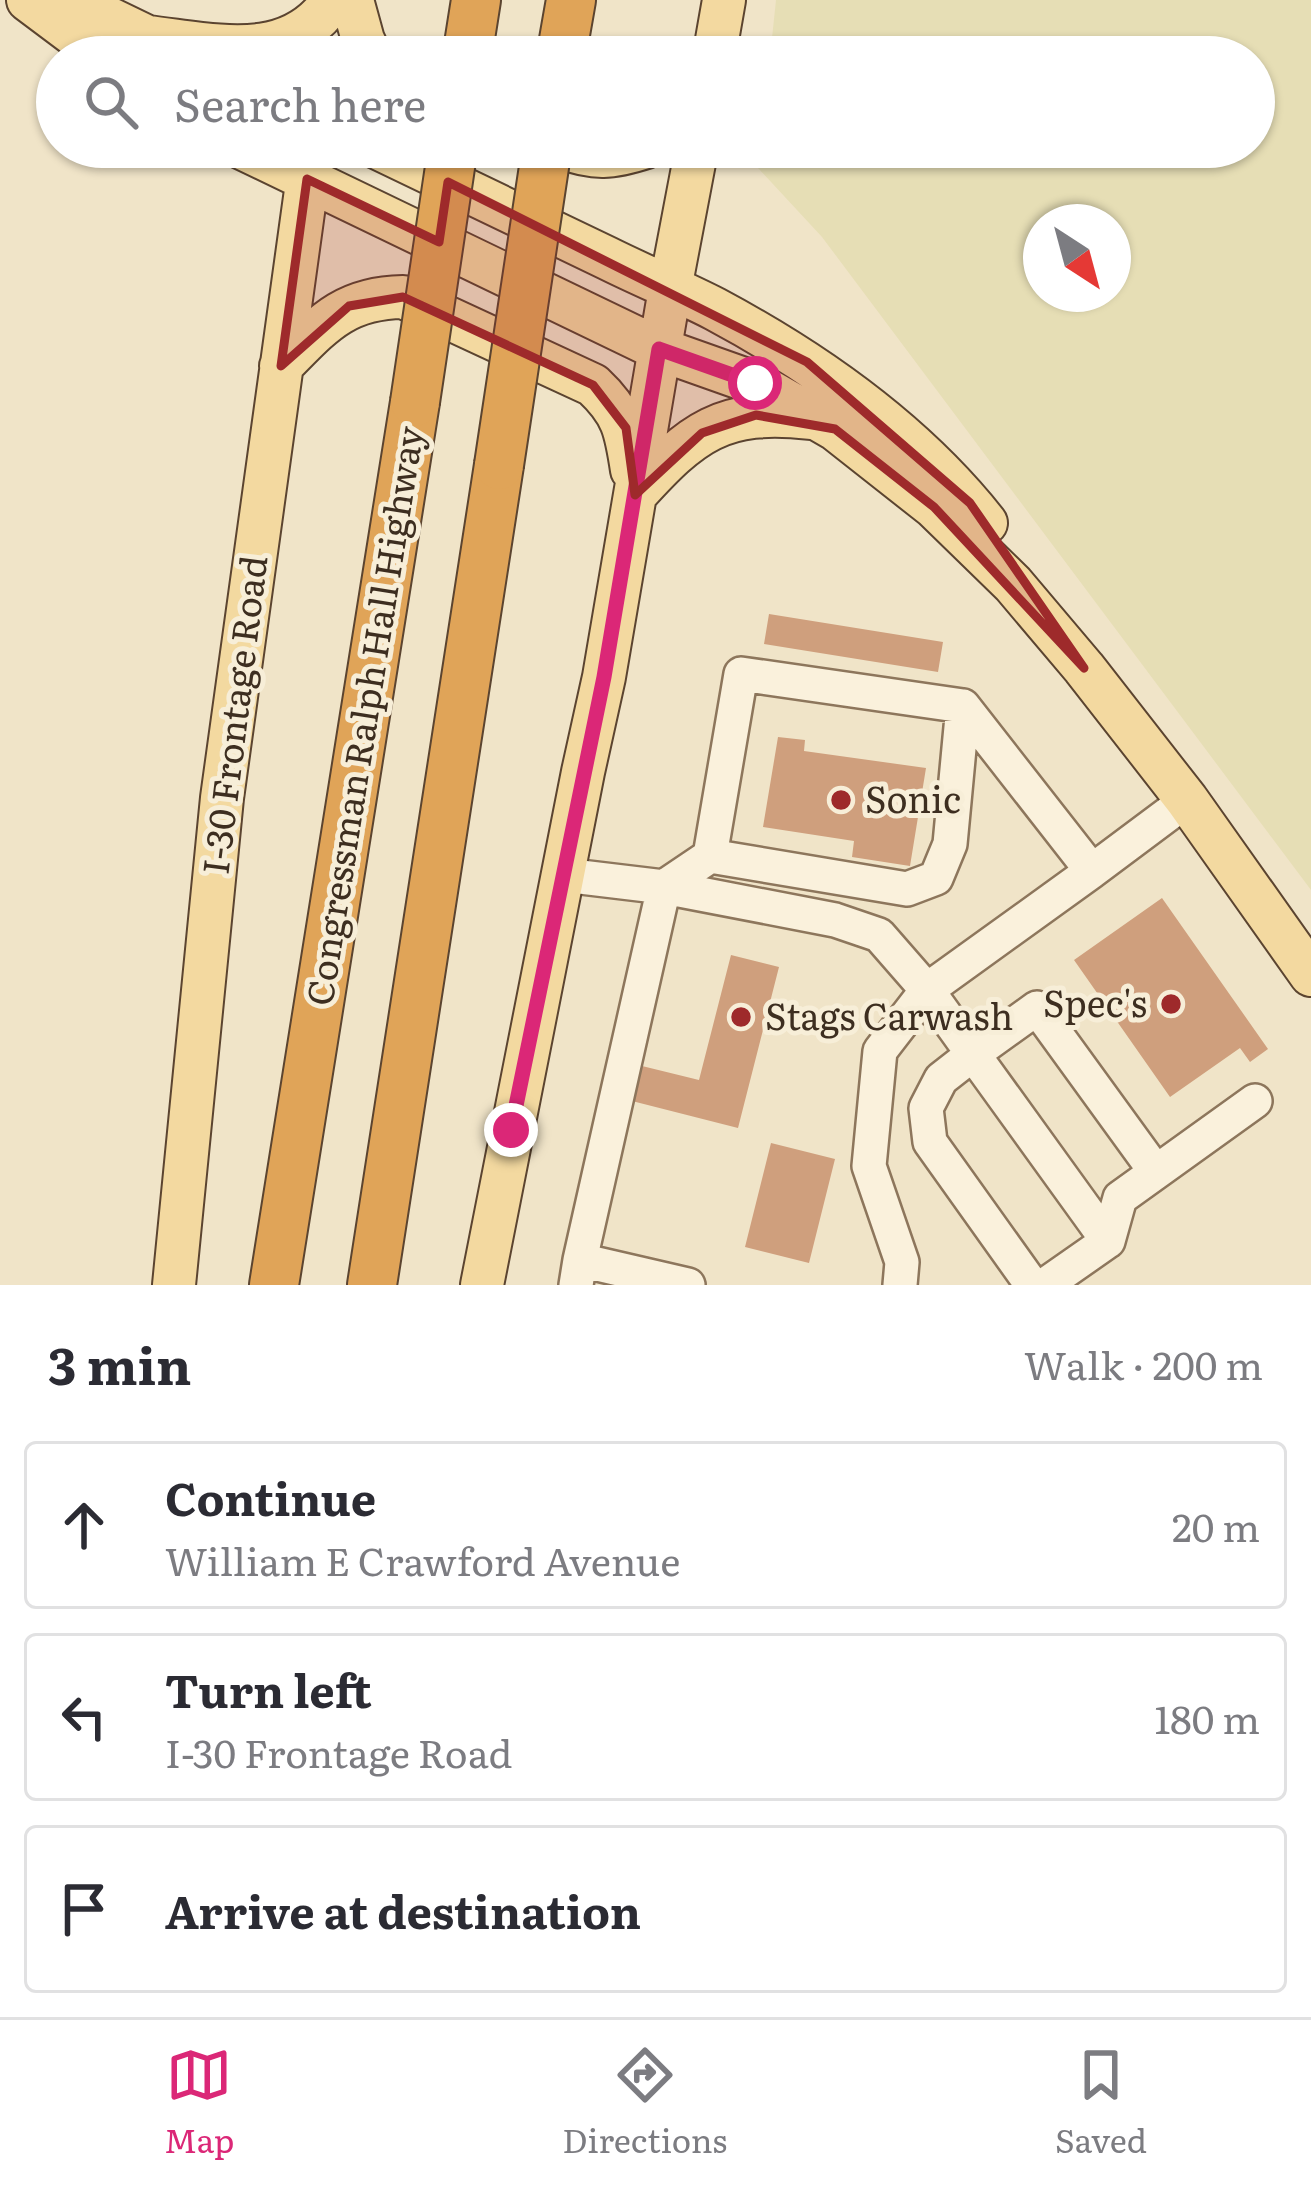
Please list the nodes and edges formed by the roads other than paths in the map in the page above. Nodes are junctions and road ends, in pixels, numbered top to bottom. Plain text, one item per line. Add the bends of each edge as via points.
1 (28, 0) edge
2 (71, 0) edge
3 (335, 0) edge
4 (352, 0) edge
5 (571, 0) edge
6 (724, 0) edge
7 (76, 36) edge
8 (145, 36) edge
9 (290, 36) edge
10 (329, 36) edge
11 (361, 36) edge
12 (565, 36) edge
13 (717, 36) edge
14 (308, 168) edge
15 (318, 168) edge
16 (419, 168) edge
17 (450, 168) edge
18 (544, 168) edge
19 (693, 168) edge
20 (670, 289) junction
21 (659, 349) junction
22 (281, 366) junction
23 (818, 419) junction
24 (635, 494) junction
25 (1084, 668) junction
26 (963, 706) junction
27 (1187, 800) junction
28 (710, 856) junction
29 (1092, 871) junction
30 (564, 875) junction
31 (664, 887) junction
32 (1311, 975) edge
33 (927, 989) junction
34 (973, 1054) junction
35 (1256, 1101) dead end
36 (1156, 1172) junction
37 (1108, 1241) junction
38 (578, 1272) edge
39 (174, 1285) edge
40 (274, 1285) edge
41 (372, 1285) edge
42 (482, 1285) edge
43 (688, 1285) edge
44 (900, 1285) edge
45 (1032, 1285) edge
46 (1045, 1285) edge

1 - 7 main road
2 - 8 main road
3 - 9 main road
3 - 10 main road
4 - 11 main road
5 - 12 highway
6 - 13 main road
14 - 22 main road, I-30 Frontage Road
15 - 21 main road
16 - 20 main road
17 - 40 highway, Congressman Ralph Hall Highway, bridge
18 - 41 highway, bridge
19 - 20 main road
20 - 21 main road
20 - 25 main road via 807,362 915,448 1012,557
21 - 23 main road via 755,383
21 - 24 main road
22 - 24 main road via 349,306 403,297 593,385 626,428
22 - 39 main road, I-30 Frontage Road via 222,798
23 - 24 main road via 770,414 722,424 682,446
23 - 25 main road via 934,507
24 - 30 main road
25 - 27 main road
26 - 28 lane via 950,844 936,878 908,889
26 - 28 lane via 741,674
26 - 29 lane
27 - 29 lane
27 - 32 main road
28 - 31 lane
29 - 33 lane
30 - 31 lane
30 - 42 main road
31 - 33 lane via 879,935
31 - 38 lane
33 - 34 lane
33 - 44 lane via 880,1051 871,1143 869,1166 902,1262
34 - 36 lane via 1037,1008
34 - 37 lane
34 - 45 lane via 940,1079 926,1108 930,1142
35 - 36 lane
36 - 37 lane via 1120,1198
37 - 46 lane
38 - 43 lane

